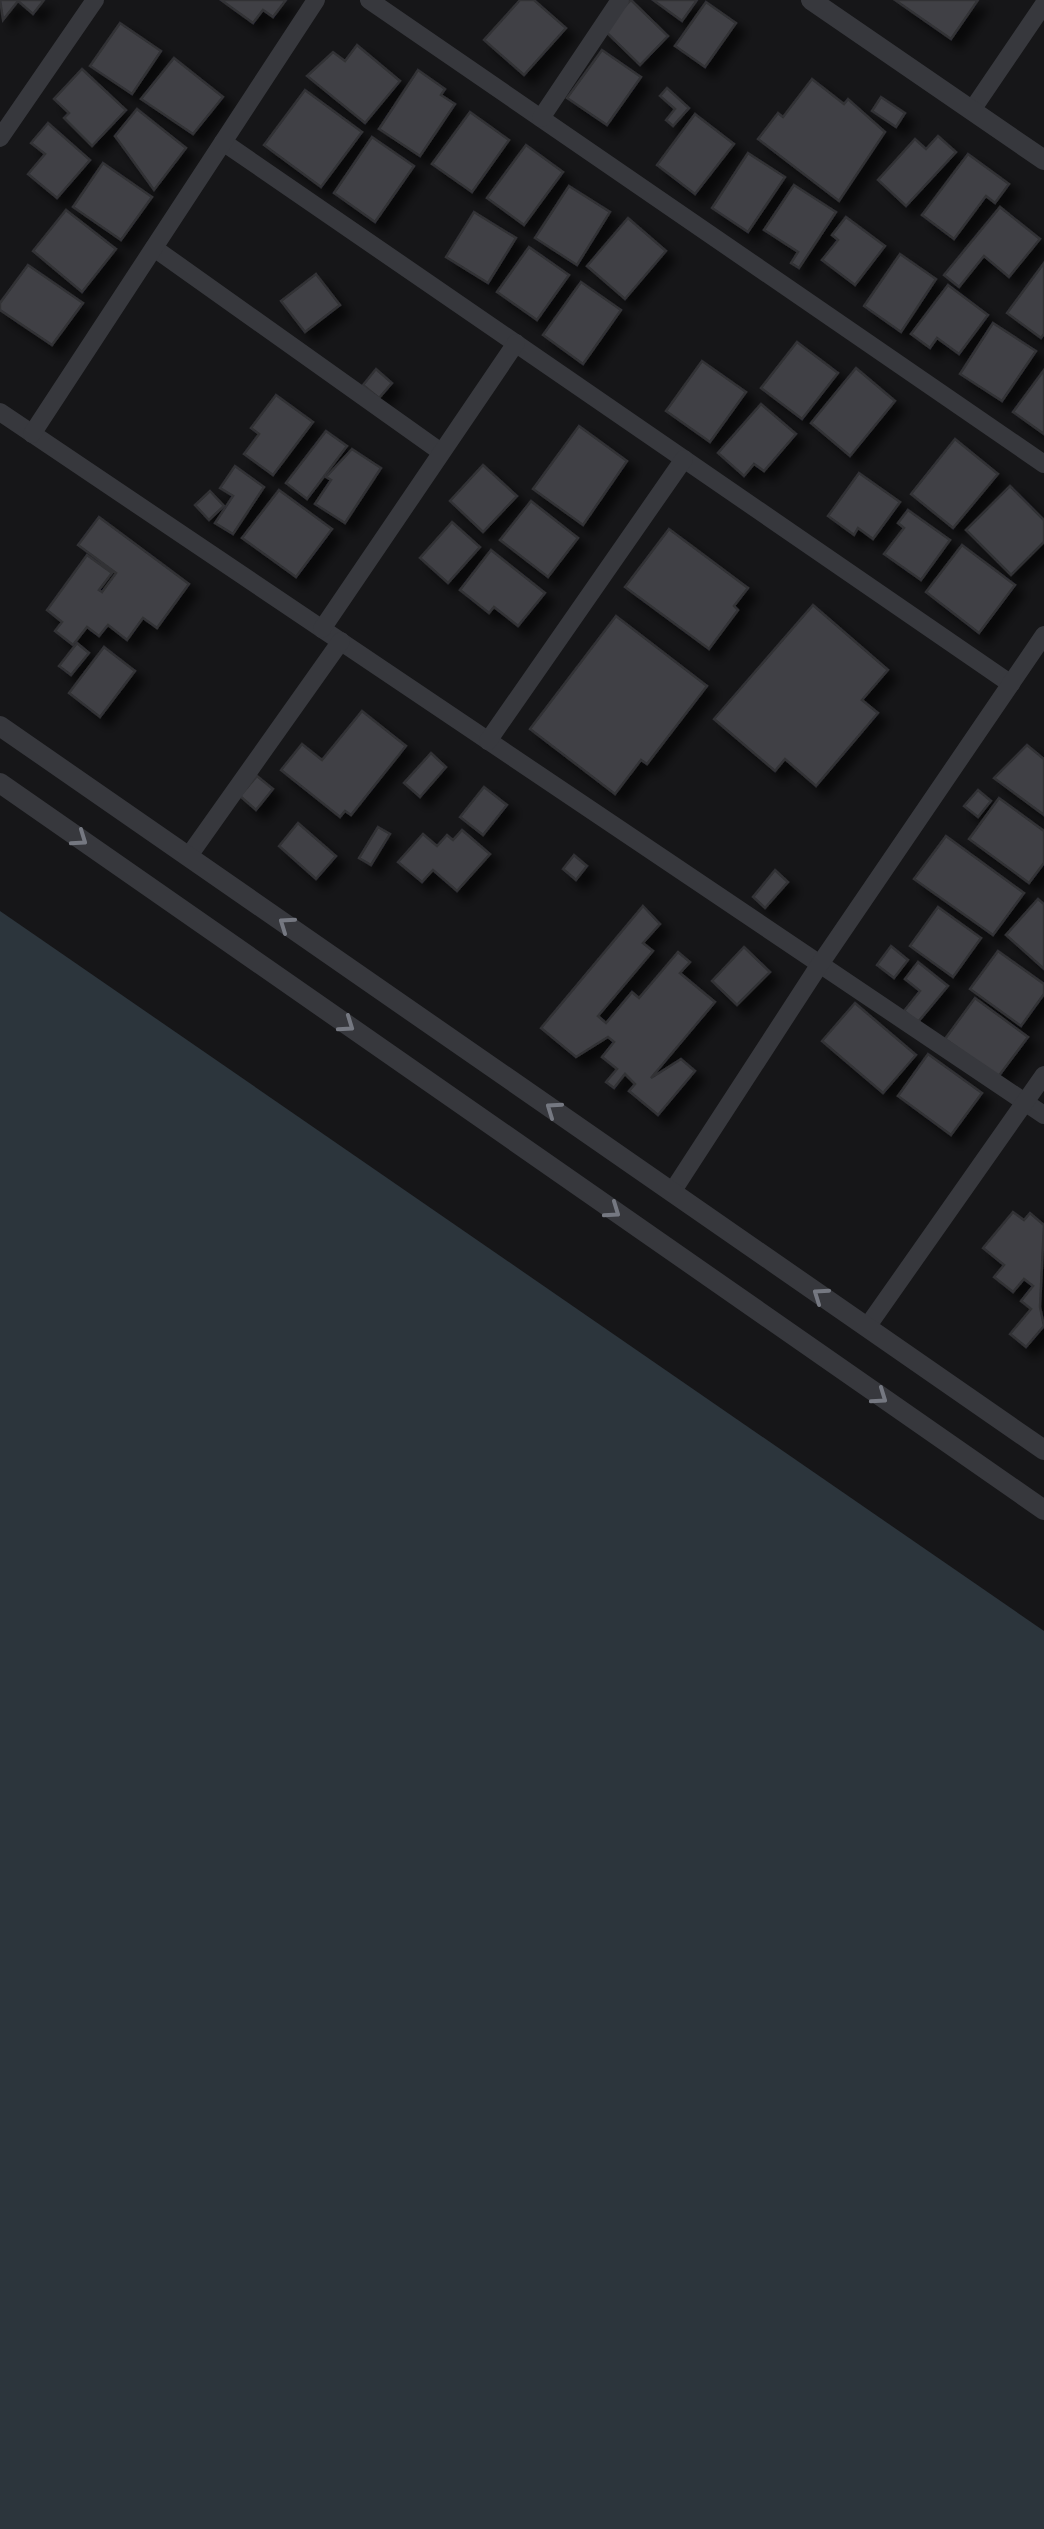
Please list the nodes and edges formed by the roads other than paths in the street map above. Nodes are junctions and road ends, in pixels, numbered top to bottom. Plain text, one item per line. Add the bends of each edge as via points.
1 (95, 0) edge
2 (316, 0) edge
3 (369, 0) edge
4 (620, 0) edge
5 (811, 0) edge
6 (1044, 4) edge
7 (972, 110) junction
8 (541, 118) junction
9 (0, 138) edge
10 (223, 142) junction
11 (1044, 160) edge
12 (154, 248) junction
13 (516, 343) junction
14 (0, 412) edge
15 (32, 434) junction
16 (442, 452) junction
17 (684, 459) junction
18 (1044, 464) edge
19 (322, 628) junction
20 (1044, 635) edge
21 (340, 641) junction
22 (1011, 684) junction
23 (0, 726) edge
24 (488, 740) junction
25 (0, 783) edge
26 (188, 857) junction
27 (820, 964) junction
28 (1044, 1075) edge
29 (1025, 1102) junction
30 (1044, 1115) edge
31 (672, 1192) junction
32 (866, 1327) junction
33 (1044, 1450) edge
34 (1044, 1510) edge

1 - 9 street
2 - 10 street
3 - 8 street
4 - 8 street
5 - 7 street
6 - 7 street
7 - 11 street
8 - 18 street
10 - 12 street
10 - 13 street
12 - 15 street
12 - 16 street
13 - 16 street
13 - 17 street
14 - 15 street
15 - 19 street
16 - 19 street
17 - 22 street
17 - 24 street
19 - 21 street
20 - 22 street
21 - 24 street
21 - 26 street
22 - 27 street
23 - 26 street
24 - 27 street
25 -> 34 street
31 -> 26 street
27 - 29 street
27 - 31 street
28 - 29 street
29 - 30 street
29 - 32 street
32 -> 31 street
32 - 33 street

